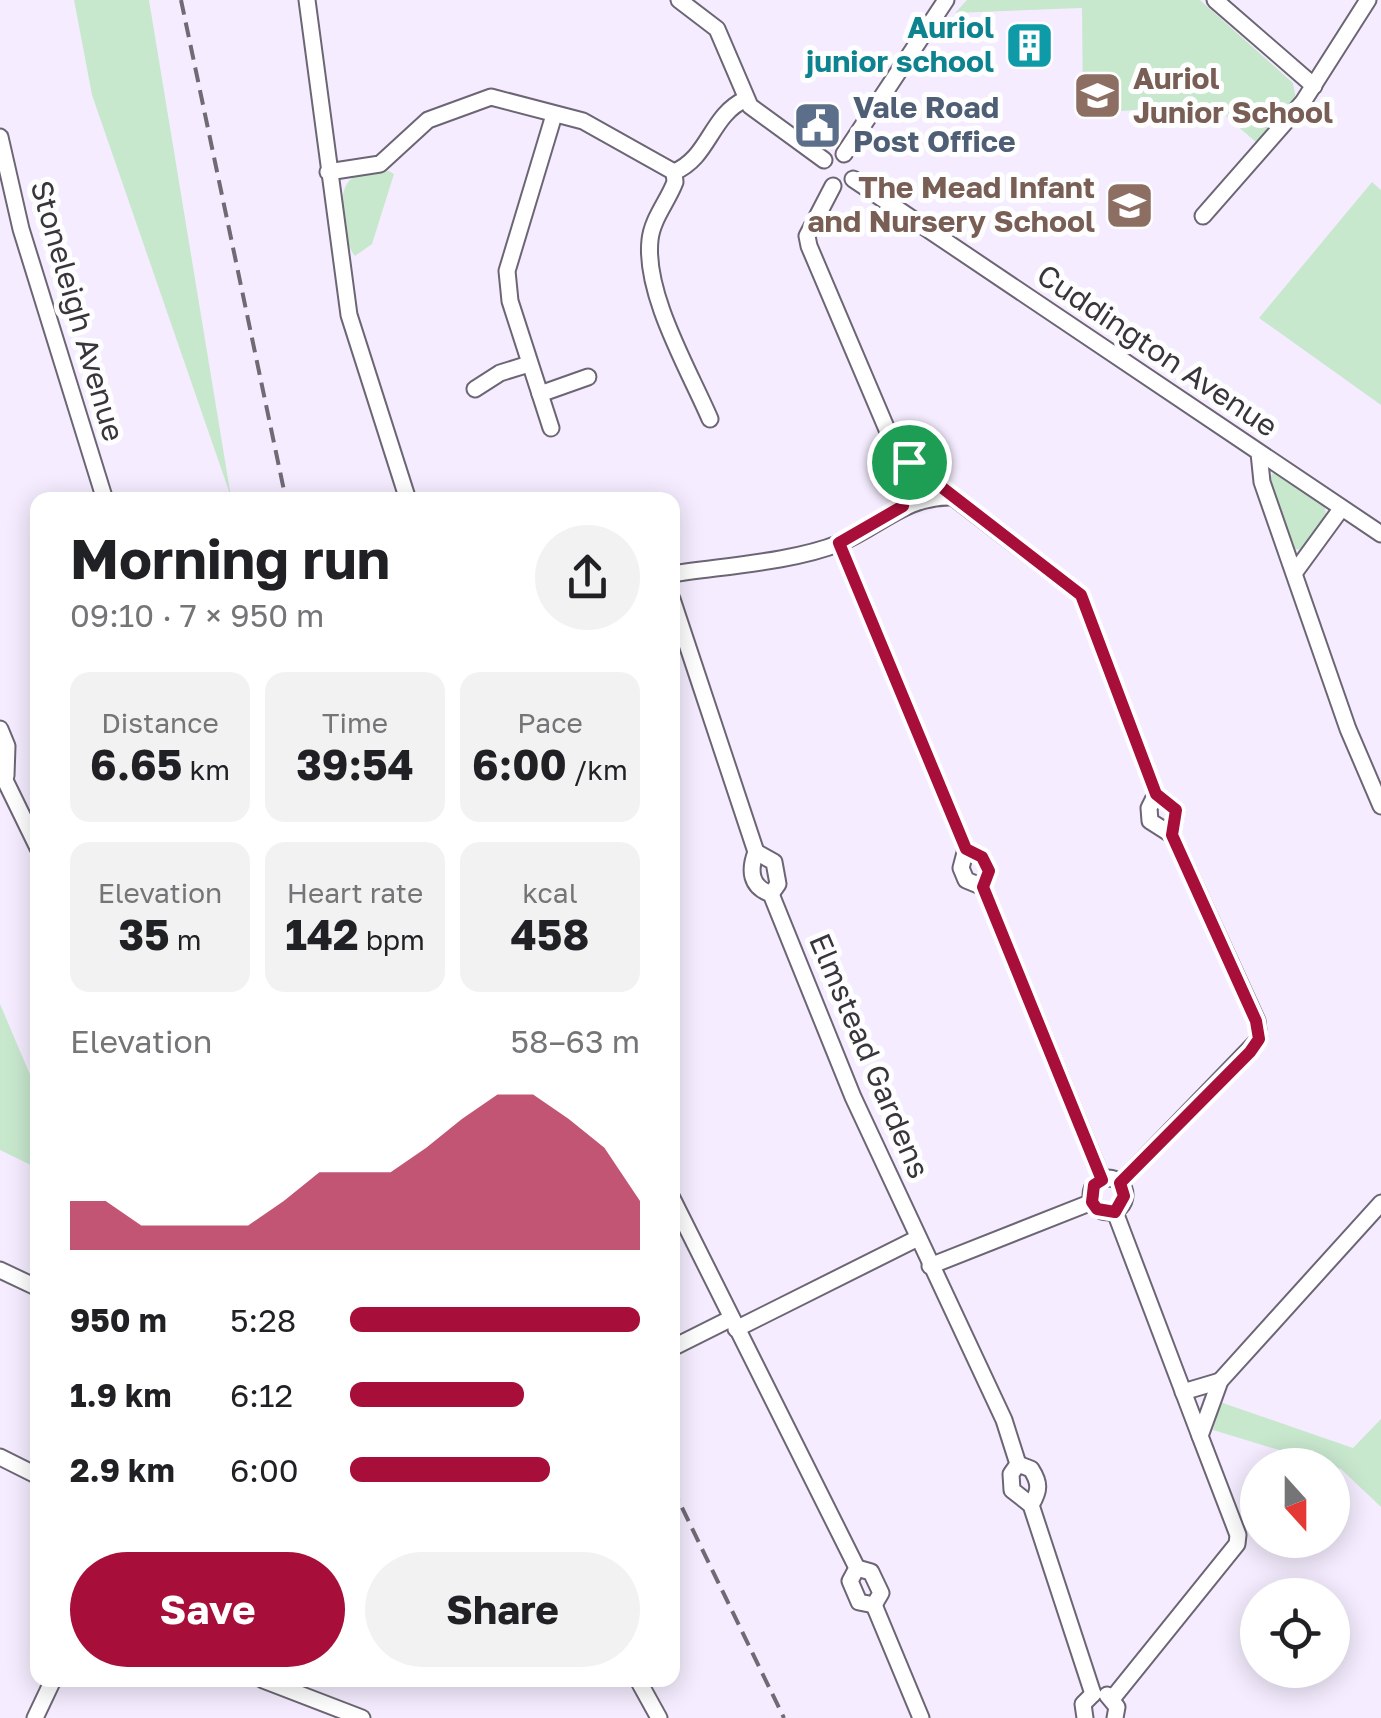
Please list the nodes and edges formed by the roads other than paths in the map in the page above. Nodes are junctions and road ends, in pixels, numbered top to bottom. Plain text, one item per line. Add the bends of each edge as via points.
1 (307, 0) edge
2 (679, 0) edge
3 (946, 0) edge
4 (1215, 0) edge
5 (1368, 0) edge
6 (1314, 86) junction
7 (746, 99) junction
8 (554, 115) junction
9 (0, 137) edge
10 (844, 154) junction
11 (824, 160) junction
12 (328, 172) junction
13 (674, 172) junction
14 (853, 180) junction
15 (833, 186) junction
16 (1203, 216) dead end
17 (529, 364) junction
18 (588, 378) dead end
19 (475, 389) dead end
20 (540, 394) junction
21 (710, 419) dead end
22 (551, 428) dead end
23 (1259, 453) junction
24 (909, 462) junction
25 (103, 492) edge
26 (405, 492) edge
27 (952, 498) junction
28 (903, 506) junction
29 (1341, 508) junction
30 (1381, 534) edge
31 (839, 543) junction
32 (1294, 572) junction
33 (680, 573) edge
34 (680, 623) edge
35 (0, 729) edge
36 (3, 773) edge
37 (1156, 794) junction
38 (1381, 806) edge
39 (30, 831) edge
40 (1172, 835) junction
41 (1102, 1180) junction
42 (1120, 1183) junction
43 (1092, 1202) junction
44 (1381, 1202) edge
45 (1115, 1212) junction
46 (680, 1215) edge
47 (918, 1238) junction
48 (930, 1266) junction
49 (0, 1270) edge
50 (30, 1284) edge
51 (733, 1324) junction
52 (680, 1345) edge
53 (1220, 1381) junction
54 (1183, 1392) junction
55 (1200, 1436) junction
56 (0, 1456) edge
57 (1018, 1464) junction
58 (30, 1472) edge
59 (1031, 1505) junction
60 (857, 1568) junction
61 (874, 1605) junction
62 (50, 1687) edge
63 (281, 1687) edge
64 (642, 1687) edge
65 (1093, 1694) junction
66 (1112, 1699) junction
67 (35, 1718) edge
68 (362, 1718) edge
69 (659, 1718) edge
70 (921, 1718) edge
71 (1085, 1718) edge
72 (1115, 1718) edge

1 - 12 street
2 - 7 street via 717,29
3 - 10 street
4 - 6 street
5 - 6 street
6 - 16 street
7 - 11 street
7 - 13 street via 720,115 695,162
8 - 12 street via 504,98 462,104 428,120 380,164
8 - 13 street via 583,121
8 - 17 street via 507,271
9 - 25 street, Stoneleigh Avenue
10 - 11 street
10 - 14 street via 854,163
11 - 15 street via 822,175
12 - 26 street via 349,316
13 - 21 street via 650,239 652,267
14 - 15 street
14 - 23 street, Cuddington Avenue
15 - 24 street via 808,246 869,393
17 - 19 street
17 - 20 street
18 - 20 street
20 - 22 street
23 - 29 street, Cuddington Avenue
23 - 32 street via 1262,482
24 - 27 street
24 - 28 street
27 - 28 street
27 - 37 street via 1081,595
28 - 31 street
29 - 30 street, Cuddington Avenue
29 - 32 street
31 - 33 street
31 - 41 street via 966,849 961,868 966,880 983,887
32 - 38 street
34 - 47 street, Elmstead Gardens via 756,852 774,862 778,884 771,894 852,1097
35 - 36 street via 7,746
36 - 39 street
37 - 40 street via 1176,810
37 - 40 street via 1150,821
40 - 42 street via 1259,1039
41 - 42 street
41 - 43 street via 1094,1185
42 - 45 street via 1124,1196
43 - 45 street
43 - 48 street
44 - 53 street
45 - 54 street
46 - 51 street
47 - 48 street, Elmstead Gardens
47 - 51 street
48 - 57 street, Elmstead Gardens via 1004,1420
49 - 50 street
51 - 52 street
51 - 60 street
53 - 54 street
53 - 55 street
54 - 55 street
55 - 66 street via 1237,1544
56 - 58 street
57 - 59 street via 1012,1490
57 - 59 street via 1038,1481
59 - 65 street
60 - 61 street via 878,1582
60 - 61 street via 853,1592 859,1602
61 - 70 street
62 - 67 street
63 - 68 street
64 - 69 street
65 - 66 street
65 - 71 street via 1084,1704
66 - 72 street

